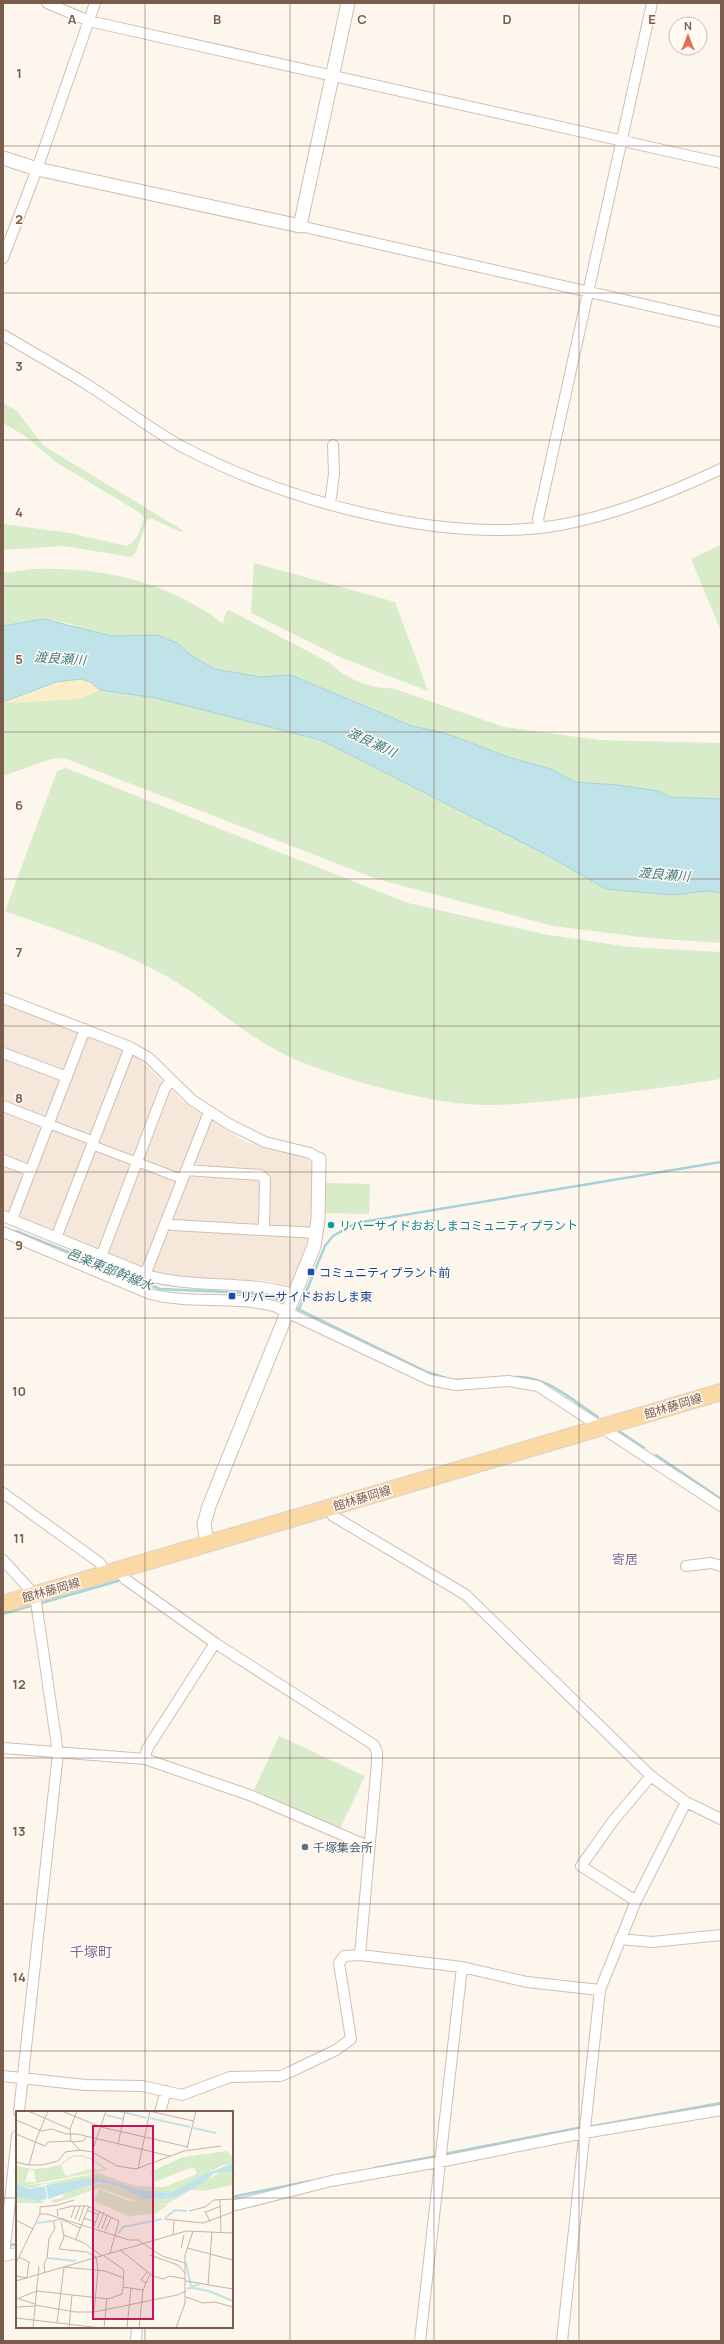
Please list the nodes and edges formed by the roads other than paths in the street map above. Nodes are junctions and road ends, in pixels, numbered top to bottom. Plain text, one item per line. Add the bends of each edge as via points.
1 (46, 3) edge
2 (95, 3) edge
3 (348, 3) edge
4 (652, 3) edge
5 (89, 21) junction
6 (332, 76) junction
7 (622, 141) junction
8 (3, 158) edge
9 (721, 163) edge
10 (37, 169) junction
11 (300, 226) junction
12 (3, 258) edge
13 (589, 292) junction
14 (721, 322) edge
15 (3, 335) edge
16 (333, 445) dead end
17 (721, 469) edge
18 (330, 504) junction
19 (540, 527) junction
20 (3, 998) edge
21 (85, 1029) junction
22 (130, 1047) junction
23 (3, 1053) edge
24 (67, 1077) junction
25 (171, 1081) junction
26 (3, 1106) edge
27 (209, 1112) junction
28 (49, 1124) junction
29 (93, 1143) junction
30 (320, 1159) joint
31 (3, 1160) edge
32 (137, 1163) junction
33 (31, 1171) junction
34 (184, 1175) junction
35 (8, 1218) edge
36 (166, 1223) junction
37 (264, 1229) junction
38 (3, 1232) edge
39 (316, 1233) junction
40 (56, 1238) junction
41 (101, 1257) junction
42 (145, 1275) junction
43 (296, 1295) junction
44 (288, 1312) junction
45 (721, 1392) edge
46 (600, 1428) junction
47 (3, 1493) edge
48 (721, 1506) edge
49 (329, 1508) junction
50 (207, 1543) junction
51 (3, 1560) edge
52 (686, 1566) dead end
53 (721, 1566) edge
54 (112, 1572) junction
55 (35, 1595) junction
56 (3, 1604) edge
57 (215, 1643) junction
58 (3, 1748) edge
59 (58, 1753) junction
60 (144, 1759) junction
61 (651, 1776) junction
62 (686, 1802) junction
63 (721, 1819) edge
64 (368, 1846) junction
65 (636, 1901) junction
66 (721, 1935) edge
67 (620, 1939) junction
68 (360, 1955) junction
69 (462, 1967) junction
70 (600, 1990) junction
71 (3, 2076) edge
72 (23, 2078) junction
73 (166, 2091) junction
74 (721, 2110) edge
75 (19, 2111) edge
76 (160, 2111) edge
77 (584, 2133) junction
78 (16, 2145) edge
79 (439, 2162) junction
80 (233, 2206) edge
81 (16, 2253) edge
82 (4, 2256) edge
83 (137, 2328) edge
84 (136, 2341) edge
85 (420, 2341) edge
86 (562, 2341) edge

1 - 5 street
2 - 5 street
3 - 6 street
4 - 7 street
5 - 6 street
5 - 10 street
6 - 7 street
6 - 11 street
7 - 9 street
7 - 13 street
8 - 10 street
10 - 11 street
10 - 12 street
11 - 13 street
13 - 14 street
13 - 19 street via 538,519
15 - 18 street via 85,383 155,431 194,452 252,478
16 - 18 street via 334,474
17 - 19 street via 681,487 596,517
18 - 19 street via 409,522 449,528 493,530
20 - 21 street
21 - 22 street
21 - 24 street
22 - 25 street via 149,1058
22 - 29 street
23 - 24 street
24 - 28 street
25 - 27 street
25 - 32 street via 165,1088
26 - 28 street
27 - 30 street via 252,1136 278,1146 310,1153
27 - 34 street
28 - 29 street
28 - 33 street
29 - 32 street
29 - 40 street
30 - 39 street
31 - 33 street
32 - 34 street
32 - 41 street
33 - 35 street
34 - 36 street
34 - 37 street via 260,1175 265,1179
35 - 40 street
36 - 37 street
36 - 42 street
37 - 39 street
38 - 44 street via 150,1294 170,1298 259,1302
39 - 43 street via 311,1257
40 - 41 street
41 - 42 street
42 - 43 street via 171,1282 266,1286
43 - 44 street
44 - 46 street via 430,1380 456,1385 508,1382 538,1386
44 - 50 street via 209,1506 204,1524
45 - 46 main road, 館林藤岡線
46 - 48 street
46 - 49 main road, 館林藤岡線
47 - 54 street
49 - 50 main road, 館林藤岡線
49 - 61 street via 333,1516 466,1595
50 - 54 main road, 館林藤岡線
51 - 55 street
52 - 53 street via 711,1563
54 - 55 main road, 館林藤岡線
54 - 57 street
55 - 56 main road, 館林藤岡線
55 - 59 street
57 - 60 street via 147,1749
57 - 64 street via 374,1745 377,1763
58 - 59 street
59 - 60 street
59 - 72 street
60 - 64 street via 252,1796
61 - 62 street
61 - 65 street via 613,1821 581,1866
62 - 63 street
62 - 65 street
64 - 68 street
65 - 67 street
66 - 67 street via 652,1942
67 - 70 street
68 - 69 street
68 - 73 street via 344,1956 339,1963 351,2039 336,2050 280,2076 230,2077 182,2095
69 - 70 street via 527,1982
69 - 79 street
70 - 77 street
71 - 72 street
72 - 73 street via 85,2085 142,2086
72 - 75 street
73 - 76 street
74 - 77 street
77 - 79 street
77 - 86 street
78 - 82 street
79 - 80 street via 331,2181
79 - 85 street
81 - 82 street
83 - 84 street

